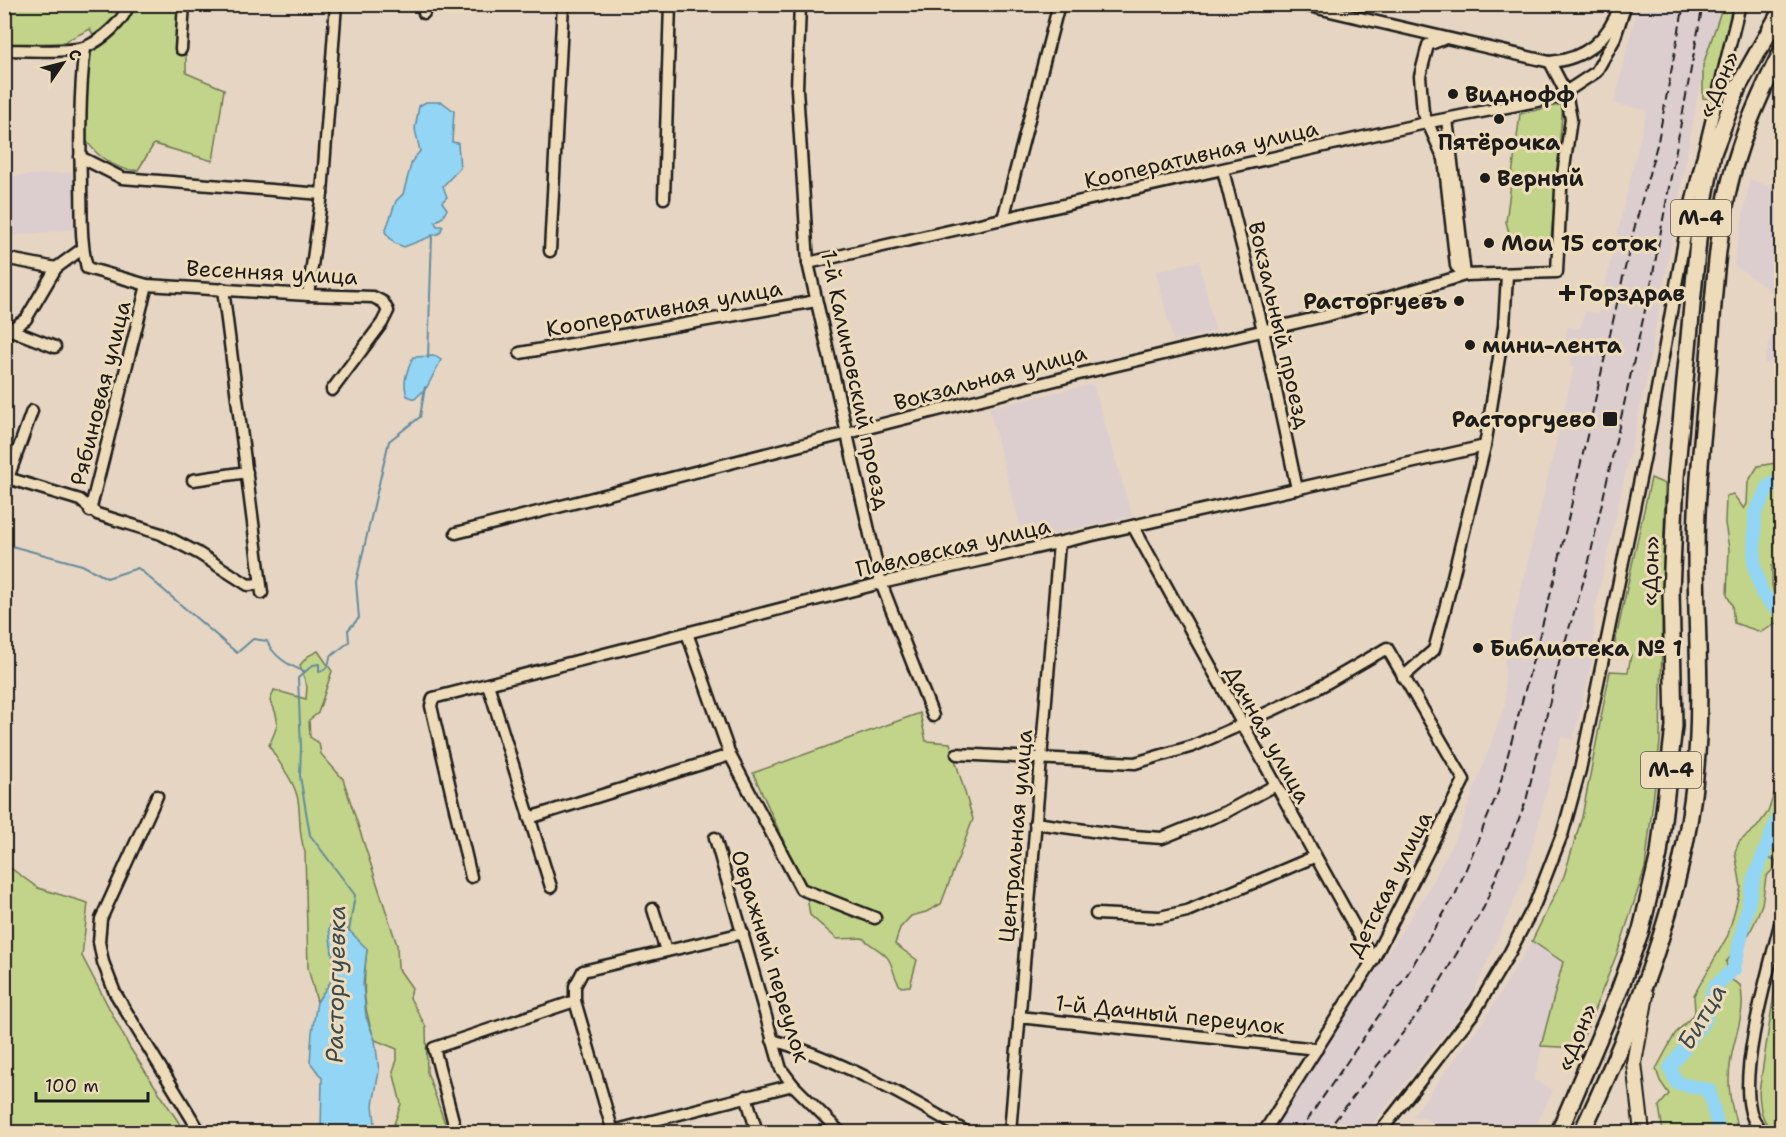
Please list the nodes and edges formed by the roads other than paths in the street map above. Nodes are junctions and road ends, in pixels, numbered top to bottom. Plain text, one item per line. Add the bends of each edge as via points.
1 (129, 4) edge
2 (184, 4) edge
3 (336, 4) edge
4 (563, 4) edge
5 (670, 4) edge
6 (800, 4) edge
7 (1059, 4) edge
8 (1300, 4) edge
9 (1620, 4) edge
10 (1626, 4) edge
11 (1740, 4) edge
12 (1782, 9) edge
13 (1443, 39) junction
14 (85, 48) junction
15 (4, 50) edge
16 (181, 50) dead end
17 (1782, 51) edge
18 (1550, 62) junction
19 (1566, 93) junction
20 (1448, 118) junction
21 (1430, 122) junction
22 (81, 157) junction
23 (1223, 170) junction
24 (322, 194) junction
25 (664, 198) dead end
26 (1003, 219) junction
27 (82, 249) junction
28 (550, 251) dead end
29 (4, 258) edge
30 (808, 263) junction
31 (56, 268) junction
32 (1465, 275) junction
33 (1507, 275) junction
34 (147, 285) junction
35 (223, 290) junction
36 (309, 296) junction
37 (816, 301) junction
38 (1263, 330) junction
39 (8, 332) edge
40 (55, 347) dead end
41 (520, 353) dead end
42 (332, 390) dead end
43 (32, 411) dead end
44 (849, 435) junction
45 (1485, 446) junction
46 (247, 472) junction
47 (6, 477) edge
48 (193, 480) dead end
49 (1297, 489) junction
50 (90, 511) junction
51 (1132, 526) junction
52 (456, 533) dead end
53 (1059, 543) junction
54 (881, 583) junction
55 (687, 633) junction
56 (1403, 677) junction
57 (488, 684) junction
58 (933, 716) dead end
59 (1241, 725) junction
60 (957, 754) dead end
61 (730, 755) junction
62 (1041, 759) junction
63 (1274, 786) junction
64 (157, 796) dead end
65 (529, 818) junction
66 (1035, 823) junction
67 (715, 838) dead end
68 (1314, 857) junction
69 (471, 877) dead end
70 (551, 887) dead end
71 (653, 909) dead end
72 (1096, 915) dead end
73 (1782, 915) edge
74 (875, 918) dead end
75 (743, 933) junction
76 (1659, 940) junction
77 (666, 951) junction
78 (1373, 960) junction
79 (575, 1000) junction
80 (1019, 1017) junction
81 (772, 1040) junction
82 (1317, 1049) junction
83 (794, 1085) junction
84 (746, 1096) junction
85 (200, 1132) edge
86 (456, 1132) edge
87 (612, 1132) edge
88 (757, 1132) edge
89 (840, 1132) edge
90 (966, 1132) edge
91 (1010, 1132) edge
92 (1264, 1132) edge
93 (1380, 1132) edge
94 (1559, 1132) edge
95 (1582, 1132) edge
96 (1642, 1132) edge
97 (1762, 1132) edge

1 - 14 street via 113,28
2 - 16 street
3 - 24 street
4 - 28 street
5 - 25 street
6 - 30 street, 1-й Калиновский проезд via 797,89
7 - 26 street
8 - 13 street
9 - 18 street via 1613,23 1594,46 1571,58
10 - 19 street, Кооперативная улица via 1614,40 1596,72
11 - 93 street via 1690,208 1645,455 1580,770 1563,832 1534,904 1481,1001
12 - 94 highway, «Дон» / М-4 via 1738,87 1713,153 1699,230 1676,477 1671,591 1674,726 1659,854 1641,930 1619,992
13 - 18 street
13 - 21 street via 1428,45 1422,67 1423,112
14 - 15 street
14 - 22 street via 81,75
17 - 76 highway, «Дон» / М-4 via 1737,155 1725,208 1713,301 1699,478 1699,728 1695,778 1686,838
18 - 19 street
19 - 20 street, Кооперативная улица
19 - 33 street, Вокзальная улица via 1570,119 1561,189 1557,272
20 - 21 street, Кооперативная улица
20 - 32 street
21 - 23 street, Кооперативная улица
21 - 32 street via 1444,159 1456,266
22 - 24 street via 122,178
22 - 27 street
23 - 26 street, Кооперативная улица
23 - 38 street, Вокзальный проезд
24 - 36 street
26 - 30 street, Кооперативная улица
27 - 31 street
27 - 34 street, Весенняя улица via 87,268
29 - 31 street
30 - 37 street, 1-й Калиновский проезд
31 - 39 street via 26,319
32 - 33 street, Вокзальная улица
32 - 38 street, Вокзальная улица via 1341,312
33 - 45 street via 1504,326
34 - 35 street, Весенняя улица
34 - 50 street, Рябиновая улица
35 - 36 street, Весенняя улица
35 - 46 street
36 - 42 street, Весенняя улица via 373,297 383,302 388,311
37 - 41 street, Кооперативная улица
37 - 44 street, 1-й Калиновский проезд
38 - 44 street, Вокзальная улица
38 - 49 street, Вокзальный проезд
39 - 40 street
43 - 47 street
44 - 52 street, Вокзальная улица
44 - 54 street, 1-й Калиновский проезд
45 - 49 street, Павловская улица
45 - 56 street via 1434,650
46 - 48 street
46 - 50 street via 260,589 161,534
47 - 50 street via 80,500
49 - 51 street, Павловская улица
51 - 53 street, Павловская улица
51 - 59 street, Дачная улица
53 - 54 street, Павловская улица
53 - 62 street, Центральная улица
54 - 55 street, Павловская улица
54 - 58 street, 1-й Калиновский проезд
55 - 57 street, Павловская улица
55 - 61 street
56 - 59 street, Детская улица via 1387,648 1313,691
56 - 78 street, Детская улица via 1464,780
57 - 65 street
57 - 69 street, Павловская улица via 433,698 431,706
59 - 62 street via 1193,746 1135,763
59 - 63 street, Дачная улица
60 - 62 street
61 - 65 street
61 - 74 street via 801,889
62 - 66 street, Центральная улица
63 - 66 street via 1226,812 1162,838
63 - 68 street, Дачная улица
64 - 85 street via 101,919 99,942 115,993
65 - 70 street
66 - 80 street, Центральная улица
67 - 75 street, Овражный переулок
68 - 72 street via 1187,911 1160,916
68 - 78 street, Дачная улица
71 - 77 street
73 - 97 street via 1750,1070 1750,1108
75 - 77 street
75 - 81 street, Овражный переулок
76 - 95 highway, «Дон» / М-4
76 - 96 main road via 1634,1063
77 - 79 street via 583,970 575,986
78 - 82 street, Детская улица
79 - 86 street via 434,1048
79 - 87 street
80 - 82 street, 1-й Дачный переулок
80 - 91 street, Центральная улица
81 - 83 street, Овражный переулок via 781,1069
81 - 90 street via 793,1045 845,1069
82 - 92 street, Детская улица
83 - 84 street
83 - 89 street, Овражный переулок
84 - 87 street
84 - 88 street

